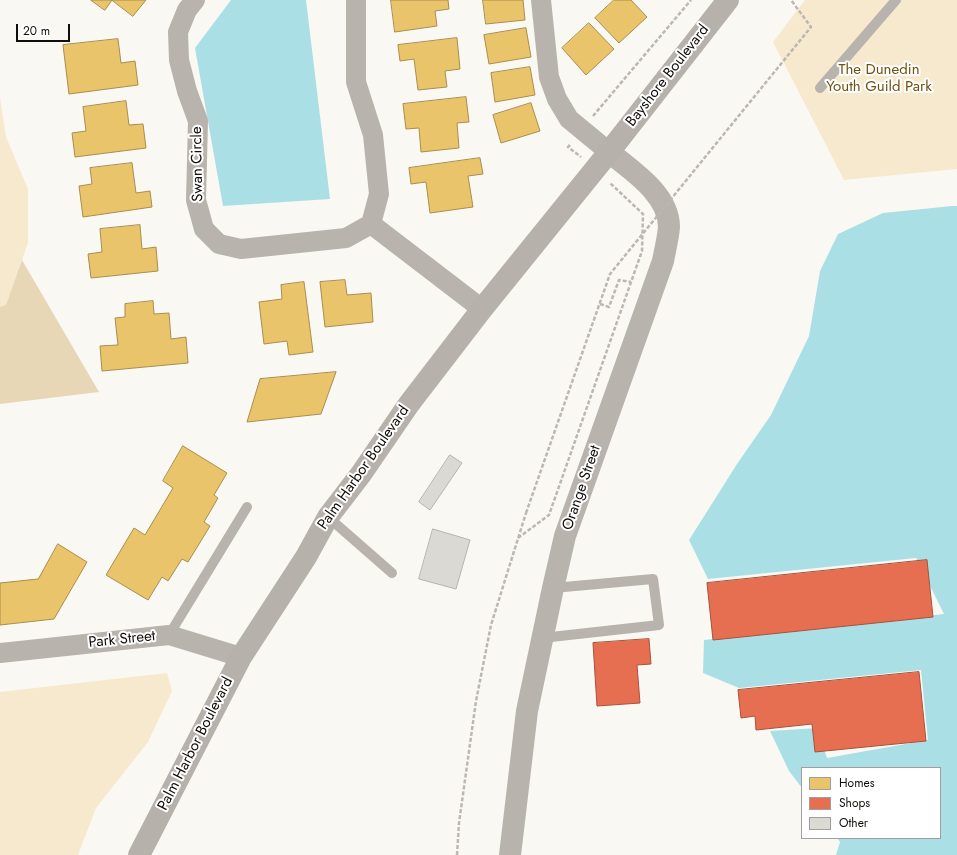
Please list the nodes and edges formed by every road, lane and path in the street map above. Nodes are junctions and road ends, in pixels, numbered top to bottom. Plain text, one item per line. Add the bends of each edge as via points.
1 (195, 0) edge
2 (356, 0) edge
3 (541, 0) edge
4 (691, 0) edge
5 (728, 0) edge
6 (790, 0) edge
7 (896, 0) edge
8 (820, 88) dead end
9 (581, 129) junction
10 (609, 152) junction
11 (595, 169) junction
12 (371, 224) junction
13 (631, 282) junction
14 (600, 304) junction
15 (482, 309) junction
16 (247, 507) dead end
17 (328, 517) junction
18 (518, 538) junction
19 (392, 573) dead end
20 (553, 588) junction
21 (168, 635) junction
22 (542, 638) junction
23 (0, 653) edge
24 (241, 657) junction
25 (139, 855) edge
26 (457, 855) edge
27 (510, 855) edge

1 - 12 street, Swan Circle via 187,10 178,32 178,39 179,60 198,122 196,200 204,229 219,244 241,249 346,238
2 - 12 street via 356,82 372,135 379,194
3 - 9 street via 549,77 556,99 569,119
4 - 9 path
5 - 10 main road, Bayshore Boulevard
6 - 14 path, bridge via 811,27 610,274
7 - 8 lane
9 - 10 street
9 - 11 path via 568,147
10 - 11 main road, Palm Harbor Boulevard
10 - 20 street, Orange Street via 656,192 667,212 667,244 565,536
11 - 13 path via 643,214 642,251
11 - 15 main road, Palm Harbor Boulevard
12 - 15 street
13 - 14 path via 619,280 609,307
13 - 18 path via 549,515
14 - 18 path, bridge
15 - 17 main road, Palm Harbor Boulevard via 409,404
16 - 21 lane
17 - 19 lane
17 - 24 main road, Palm Harbor Boulevard via 306,557
18 - 26 path via 491,625 476,701
20 - 22 street, Orange Street
20 - 22 lane via 653,579 659,625
21 - 23 street, Park Street
21 - 24 street, Park Street
22 - 27 street, Orange Street via 527,711
24 - 25 main road, Palm Harbor Boulevard

